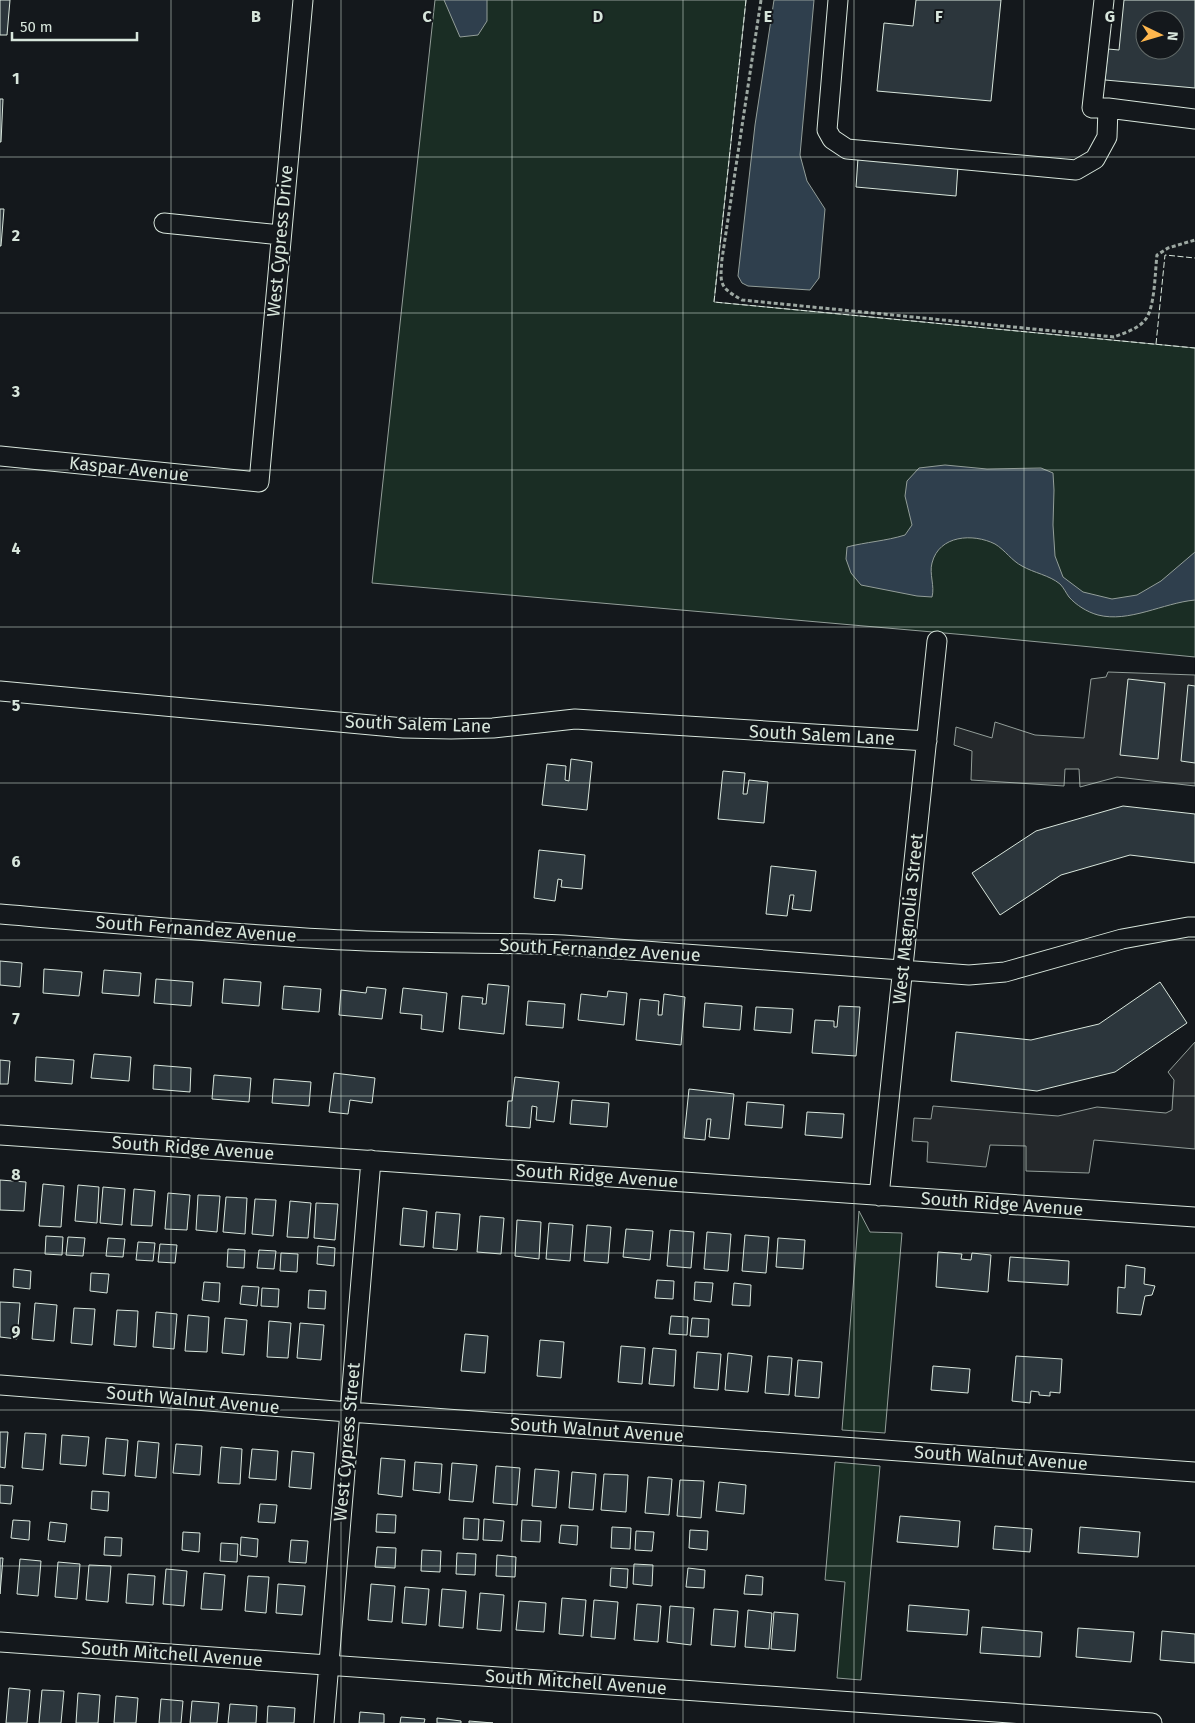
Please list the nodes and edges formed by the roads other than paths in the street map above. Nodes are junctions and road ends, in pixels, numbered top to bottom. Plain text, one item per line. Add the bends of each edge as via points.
1 (303, 0) edge
2 (838, 0) edge
3 (1104, 0) edge
4 (1108, 108) junction
5 (1195, 119) edge
6 (164, 223) dead end
7 (281, 235) junction
8 (0, 456) edge
9 (259, 482) joint
10 (937, 641) dead end
11 (0, 691) edge
12 (926, 740) junction
13 (0, 914) edge
14 (1195, 927) edge
15 (903, 970) junction
16 (0, 1135) edge
17 (371, 1160) junction
18 (879, 1196) junction
19 (1195, 1217) edge
20 (0, 1385) edge
21 (349, 1412) junction
22 (1195, 1472) edge
23 (0, 1642) edge
24 (328, 1665) junction
25 (324, 1723) edge
26 (1152, 1723) edge

1 - 7 street, West Cypress Drive
2 - 4 street via 827,130 832,139 847,149 1076,170 1095,159 1107,137
3 - 4 street via 1092,108
4 - 5 street
6 - 7 street
7 - 9 street, West Cypress Drive
8 - 9 street, Kaspar Avenue
10 - 12 street, West Magnolia Street
11 - 12 street, South Salem Lane via 404,728 493,728 575,719
12 - 15 street, West Magnolia Street
13 - 15 street, South Fernandez Avenue via 325,939 563,945
14 - 15 street, South Fernandez Avenue via 1122,939 1005,972 969,975
15 - 18 street, West Magnolia Street
16 - 17 street, South Ridge Avenue
17 - 18 street, South Ridge Avenue
17 - 21 street, West Cypress Street
18 - 19 street, South Ridge Avenue
20 - 21 street, South Walnut Avenue
21 - 22 street, South Walnut Avenue
21 - 24 street, West Cypress Street
23 - 24 street, South Mitchell Avenue
24 - 25 street, West Cypress Street
24 - 26 street, South Mitchell Avenue

